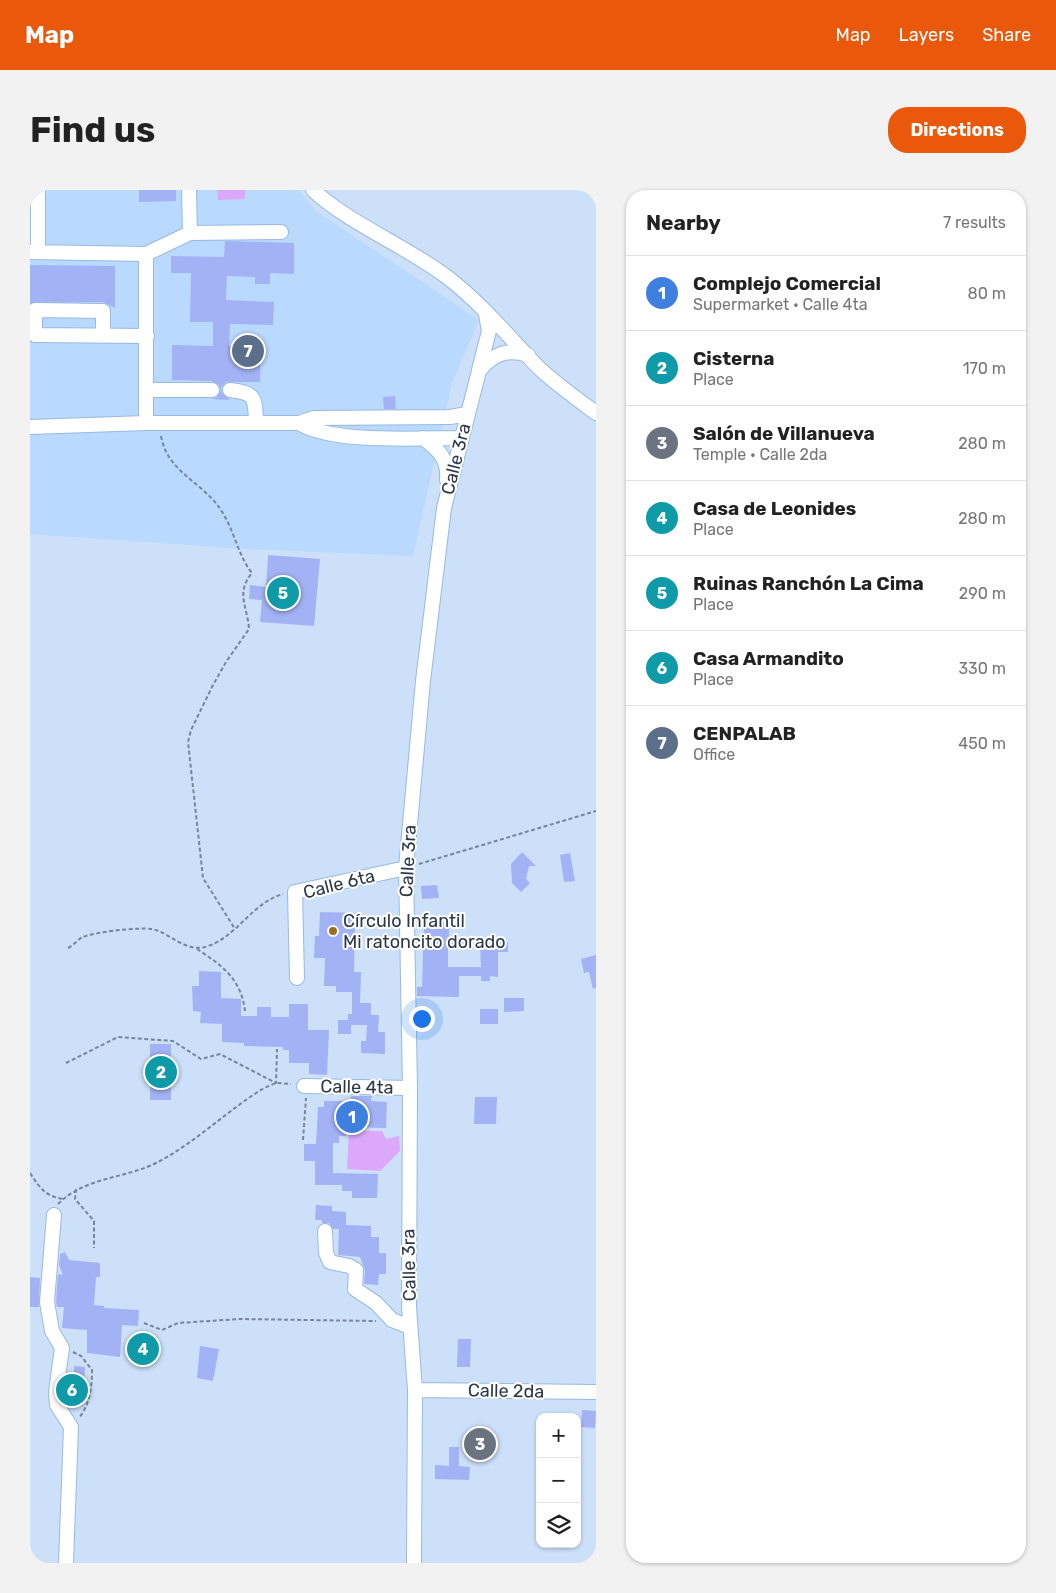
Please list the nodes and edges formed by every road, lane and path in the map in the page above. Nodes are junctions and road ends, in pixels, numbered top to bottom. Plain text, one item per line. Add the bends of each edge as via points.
1 (38, 190) edge
2 (189, 190) edge
3 (313, 190) edge
4 (281, 232) dead end
5 (190, 233) junction
6 (34, 252) edge
7 (146, 254) junction
8 (486, 314) junction
9 (103, 335) junction
10 (147, 336) junction
11 (528, 355) junction
12 (479, 371) junction
13 (147, 390) junction
14 (212, 390) dead end
15 (230, 390) dead end
16 (596, 413) edge
17 (467, 414) junction
18 (365, 418) junction
19 (256, 422) junction
20 (146, 423) junction
21 (160, 423) junction
22 (299, 423) junction
23 (30, 428) edge
24 (365, 437) junction
25 (423, 438) junction
26 (461, 438) junction
27 (444, 508) junction
28 (596, 811) edge
29 (406, 868) junction
30 (295, 892) junction
31 (235, 929) junction
32 (68, 948) dead end
33 (195, 948) junction
34 (297, 978) dead end
35 (245, 1011) dead end
36 (277, 1049) dead end
37 (66, 1062) dead end
38 (276, 1083) junction
39 (309, 1086) junction
40 (410, 1088) junction
41 (303, 1140) dead end
42 (30, 1172) edge
43 (76, 1190) junction
44 (63, 1198) junction
45 (54, 1215) joint
46 (325, 1231) dead end
47 (94, 1248) dead end
48 (378, 1321) dead end
49 (144, 1323) dead end
50 (410, 1327) junction
51 (62, 1348) junction
52 (415, 1390) junction
53 (596, 1392) edge
54 (71, 1427) junction
55 (66, 1563) edge
56 (414, 1563) edge

1 - 6 street
2 - 5 street
3 - 8 street via 446,277 476,300
4 - 5 street
5 - 7 street
6 - 7 street
7 - 10 street
8 - 11 street
8 - 12 street, Calle 3ra via 489,332
9 - 9 street via 35,335 35,310 103,311
9 - 10 street
10 - 13 street
11 - 12 street via 514,350 487,361
11 - 16 street via 540,369
12 - 17 street, Calle 3ra
13 - 14 street
13 - 20 street
15 - 19 street via 247,392 252,396
17 - 18 street
17 - 26 street, Calle 3ra
18 - 22 street via 314,418
18 - 24 street
19 - 21 street
19 - 22 street
20 - 21 street
20 - 23 street
21 - 31 path via 166,455 202,487 224,514 245,565 252,573 247,579 243,599 249,629 213,685 188,742 202,878
22 - 24 street via 314,430
24 - 25 street
25 - 26 street
25 - 27 street via 439,451 446,463
26 - 27 street, Calle 3ra
27 - 29 street, Calle 3ra via 423,681
28 - 29 path
29 - 30 street, Calle 6ta
29 - 40 street, Calle 3ra
30 - 31 path via 268,900
30 - 34 street, Calle 6ta
31 - 33 path via 215,943
32 - 33 path via 85,936 142,929 161,932
33 - 35 path via 234,979 243,995
36 - 38 path
37 - 38 path via 118,1037 173,1040 201,1058 220,1054
38 - 39 path
38 - 43 path via 251,1096 159,1162
39 - 40 street, Calle 4ta
39 - 41 path via 304,1103
40 - 50 street, Calle 3ra
42 - 44 path via 43,1192 54,1198
43 - 44 path
43 - 47 path via 75,1199 94,1221
44 - 45 path
45 - 51 street via 47,1302 52,1331
46 - 50 street via 326,1253 330,1262 356,1270 355,1289 376,1303 392,1320
48 - 49 path via 240,1319 178,1323 162,1330
50 - 52 street, Calle 3ra
51 - 54 street via 57,1405
51 - 54 path via 82,1356 92,1370 86,1410
52 - 53 street, Calle 2da
52 - 56 street, Calle 3ra
54 - 55 street

